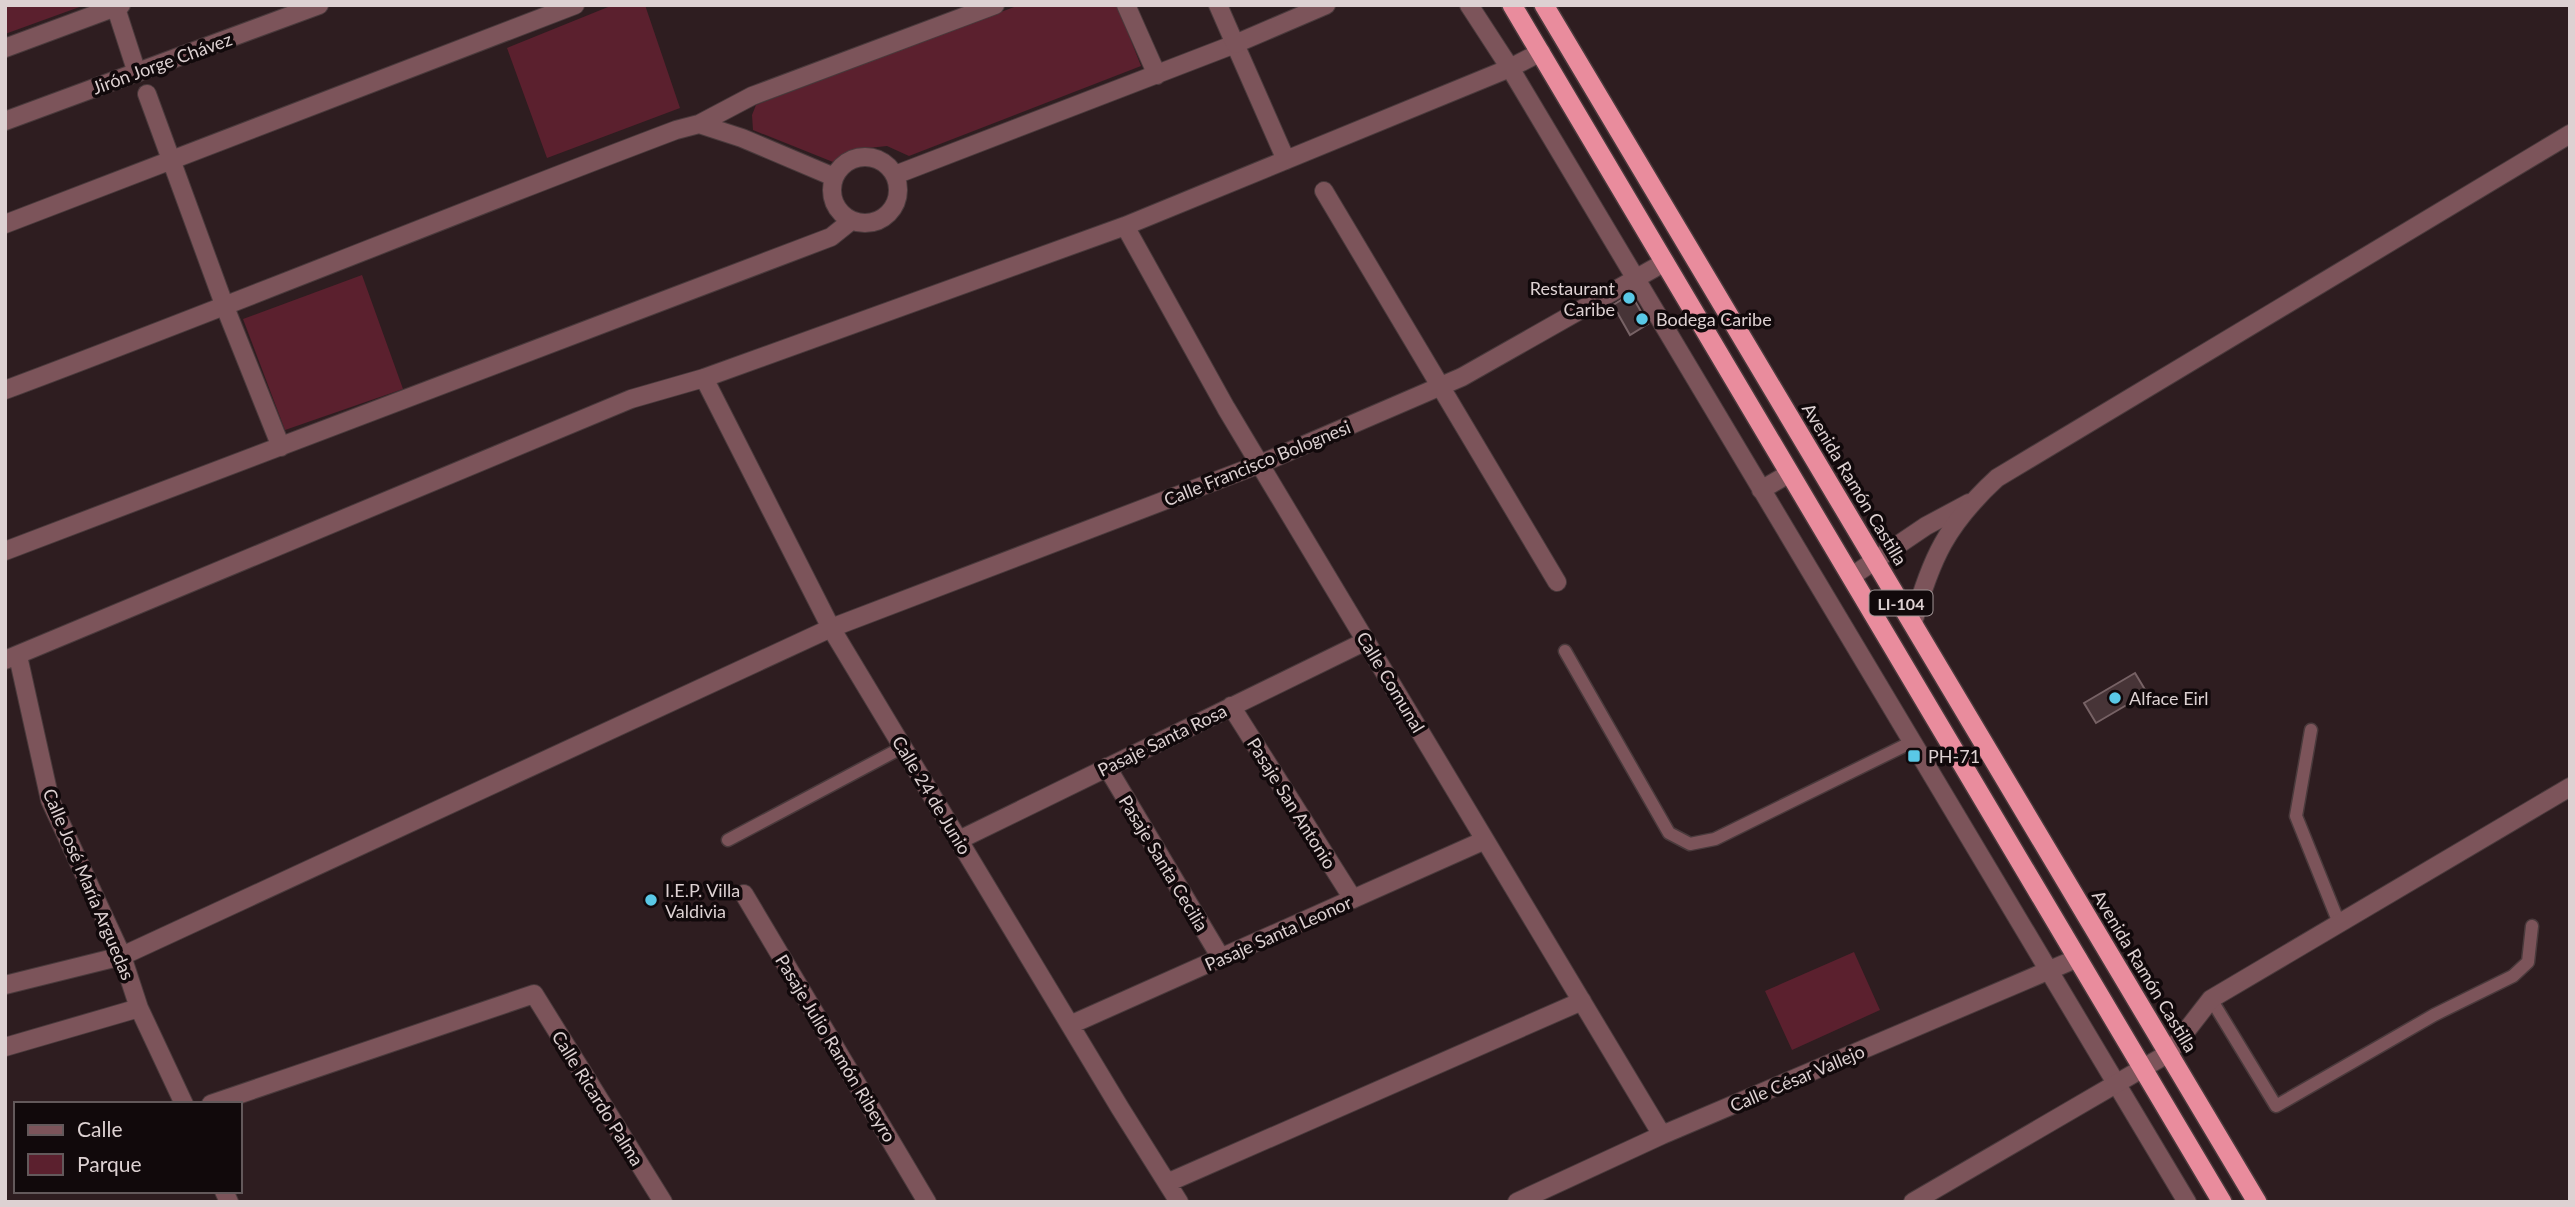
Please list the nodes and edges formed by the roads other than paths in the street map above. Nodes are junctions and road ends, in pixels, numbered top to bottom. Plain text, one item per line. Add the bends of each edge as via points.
1 (318, 5) edge
2 (575, 5) edge
3 (995, 5) edge
4 (1126, 5) edge
5 (1218, 5) edge
6 (1326, 5) edge
7 (1469, 5) edge
8 (1512, 5) edge
9 (1544, 5) edge
10 (117, 6) edge
11 (1235, 44) junction
12 (5, 48) edge
13 (1541, 52) junction
14 (1510, 68) junction
15 (136, 73) junction
16 (1157, 75) junction
17 (147, 94) dead end
18 (5, 121) edge
19 (699, 124) junction
20 (2570, 134) edge
21 (172, 160) junction
22 (1286, 160) junction
23 (895, 175) junction
24 (834, 177) junction
25 (1324, 191) dead end
26 (851, 220) junction
27 (5, 224) edge
28 (1125, 226) junction
29 (1665, 262) junction
30 (1636, 279) junction
31 (225, 307) junction
32 (704, 378) junction
33 (1441, 386) junction
34 (5, 390) edge
35 (281, 447) junction
36 (1260, 464) junction
37 (1790, 473) junction
38 (1761, 490) junction
39 (1969, 503) junction
40 (5, 551) edge
41 (1875, 560) junction
42 (1852, 576) junction
43 (1557, 582) dead end
44 (1913, 623) junction
45 (831, 628) junction
46 (1366, 640) junction
47 (1565, 651) dead end
48 (11, 658) edge
49 (1231, 706) junction
50 (1940, 725) junction
51 (2311, 730) dead end
52 (1912, 742) junction
53 (903, 747) junction
54 (1107, 767) junction
55 (2570, 788) edge
56 (727, 840) dead end
57 (959, 840) junction
58 (1485, 840) junction
59 (744, 894) dead end
60 (1353, 899) junction
61 (2339, 923) junction
62 (2532, 926) dead end
63 (122, 956) junction
64 (1221, 958) junction
65 (2078, 958) junction
66 (2049, 970) junction
67 (5, 985) edge
68 (2211, 999) junction
69 (1582, 1001) junction
70 (139, 1008) junction
71 (1070, 1025) junction
72 (5, 1046) edge
73 (2169, 1053) junction
74 (2143, 1068) junction
75 (2117, 1084) junction
76 (183, 1102) edge
77 (217, 1102) edge
78 (1662, 1135) junction
79 (1167, 1182) junction
80 (663, 1202) edge
81 (927, 1202) edge
82 (1179, 1202) edge
83 (1517, 1202) edge
84 (1913, 1202) edge
85 (2187, 1202) edge
86 (2222, 1202) edge
87 (2257, 1202) edge

1 - 15 street, Jirón Jorge Chávez
2 - 21 street
3 - 19 street via 752,96
4 - 16 street
5 - 11 street
6 - 11 street
7 - 14 street
8 - 13 highway, LI-104
9 - 41 highway, Avenida Ramón Castilla / LI-104
10 - 12 street
10 - 15 street
11 - 16 street
11 - 22 street
13 - 14 street
13 - 29 highway, LI-104
14 - 22 street
14 - 30 street
15 - 18 street, Jirón Jorge Chávez
16 - 23 street
17 - 21 street
19 - 24 street
19 - 31 street via 491,200
20 - 39 street via 1997,478
21 - 27 street
21 - 31 street
22 - 28 street
23 - 24 street via 870,157 849,161
23 - 26 street via 898,195 890,213 872,223
24 - 26 street via 836,207
25 - 33 street
26 - 35 street via 831,237
28 - 32 street
28 - 36 street, Calle Comunal
29 - 30 street, Calle Francisco Bolognesi
29 - 37 highway, LI-104
30 - 33 street, Calle Francisco Bolognesi
30 - 38 street
31 - 34 street
31 - 35 street
32 - 45 street, Calle 24 de Junio
32 - 48 street via 631,399
33 - 36 street, Calle Francisco Bolognesi
33 - 43 street
35 - 40 street
36 - 45 street, Calle Francisco Bolognesi
36 - 46 street, Calle Comunal
37 - 38 street
37 - 42 highway, LI-104
38 - 52 street
39 - 41 street
39 - 44 street via 1925,579
41 - 42 street
41 - 44 highway, Avenida Ramón Castilla / LI-104
42 - 50 highway, LI-104
44 - 73 highway, Avenida Ramón Castilla / LI-104
45 - 53 street, Calle 24 de Junio
45 - 63 street, Calle Francisco Bolognesi
46 - 49 street, Pasaje Santa Rosa
46 - 58 street, Calle Comunal
47 - 52 lane via 1669,833 1690,844 1715,839
48 - 63 street, Calle José María Arguedas via 50,800
49 - 54 street, Pasaje Santa Rosa
49 - 60 street, Pasaje San Antonio
50 - 52 street
50 - 65 highway, LI-104
51 - 61 lane via 2296,816
52 - 66 street
53 - 56 lane
53 - 57 street, Calle 24 de Junio
54 - 57 street, Pasaje Santa Rosa
54 - 64 street, Pasaje Santa Cecilia
55 - 61 street
57 - 71 street, Calle 24 de Junio
58 - 60 street, Pasaje Santa Leonor
58 - 69 street, Calle Comunal
59 - 81 street, Pasaje Julio Ramón Ribeyro
60 - 64 street, Pasaje Santa Leonor
61 - 68 street
62 - 68 lane via 2528,962 2513,976 2434,1015 2276,1106
63 - 67 street, Calle Francisco Bolognesi
63 - 70 street, Calle José María Arguedas
64 - 71 street, Pasaje Santa Leonor
65 - 66 street, Calle César Vallejo
65 - 74 highway, LI-104
66 - 75 street
66 - 78 street, Calle César Vallejo
68 - 73 street
69 - 78 street, Calle Comunal
69 - 79 street
70 - 72 street
70 - 76 street, Calle José María Arguedas
71 - 79 street, Calle 24 de Junio
73 - 74 street
73 - 87 highway, Avenida Ramón Castilla / LI-104
74 - 75 street
74 - 86 highway, LI-104
75 - 84 street
75 - 85 street
77 - 80 street, Calle Ricardo Palma via 534,994
78 - 83 street, Calle César Vallejo
79 - 82 street, Calle 24 de Junio

